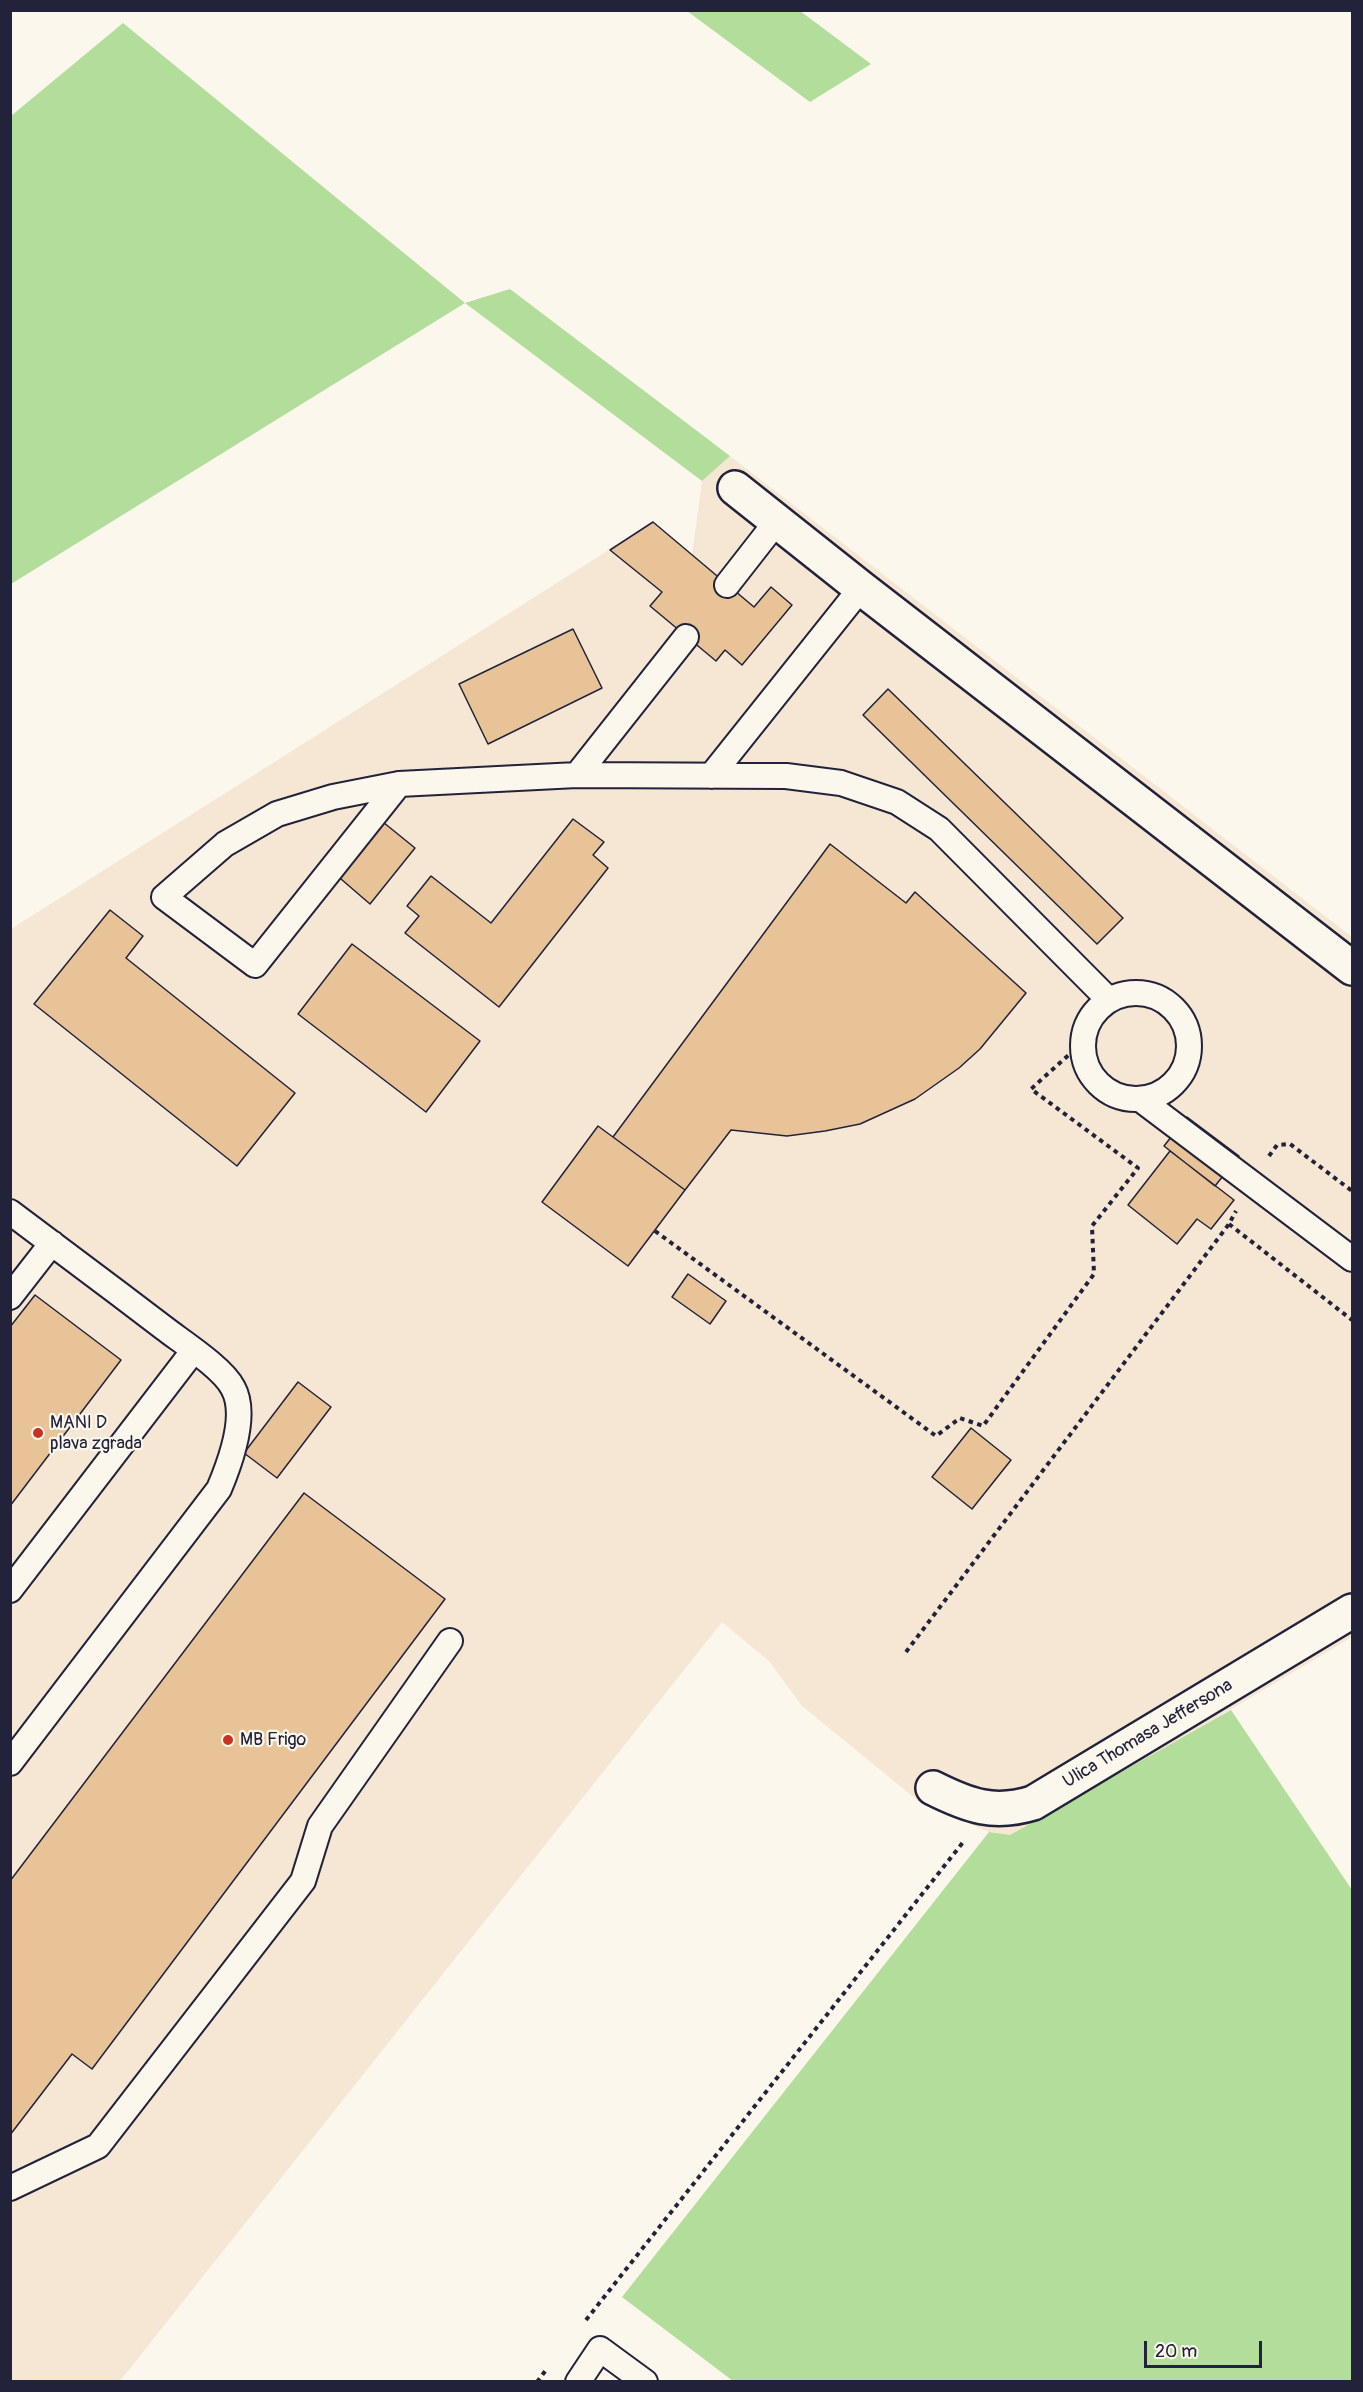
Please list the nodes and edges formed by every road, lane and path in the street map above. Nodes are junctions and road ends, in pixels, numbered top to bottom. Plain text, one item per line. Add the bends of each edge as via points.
1 (735, 488) dead end
2 (777, 521) junction
3 (727, 585) dead end
4 (861, 588) junction
5 (686, 636) dead end
6 (577, 775) junction
7 (711, 776) junction
8 (399, 784) junction
9 (1353, 968) edge
10 (1109, 1000) junction
11 (1083, 1042) junction
12 (1140, 1100) junction
13 (1250, 1183) junction
14 (1353, 1191) edge
15 (10, 1212) edge
16 (1229, 1224) junction
17 (655, 1231) dead end
18 (52, 1243) junction
19 (1353, 1259) edge
20 (10, 1297) edge
21 (1353, 1320) edge
22 (194, 1350) junction
23 (10, 1590) edge
24 (1353, 1611) edge
25 (450, 1641) dead end
26 (906, 1652) dead end
27 (10, 1763) edge
28 (933, 1788) dead end
29 (966, 1839) dead end
30 (10, 2188) edge
31 (580, 2326) dead end
32 (551, 2363) dead end
33 (537, 2382) edge
34 (578, 2382) edge
35 (645, 2382) edge

1 - 2 street
2 - 3 lane
2 - 4 street
4 - 7 lane
4 - 9 street
5 - 6 lane
6 - 7 lane
6 - 8 lane
7 - 10 lane via 786,776 841,783 897,801 939,829
8 - 8 lane via 255,965 164,897 225,844 277,814 333,797
10 - 11 lane via 1088,1024
10 - 12 lane via 1143,993 1161,998 1182,1018 1189,1035 1186,1065 1178,1079 1165,1091
11 - 12 lane via 1092,1077 1105,1090 1122,1098
11 - 17 path via 1031,1089 1138,1168 1092,1226 1094,1274 983,1426 960,1418 936,1436
12 - 13 lane
13 - 14 path via 1277,1145 1290,1144
13 - 16 path
13 - 19 lane
15 - 18 lane
16 - 21 path
16 - 26 path
18 - 20 lane
18 - 22 lane
22 - 23 lane
22 - 27 lane via 233,1387 238,1407 233,1449 219,1489
24 - 28 street, Ulica Thomasa Jeffersona via 1034,1803 990,1809
25 - 30 lane via 320,1826 303,1881 98,2146
29 - 31 path
32 - 33 path
34 - 35 lane via 600,2349

